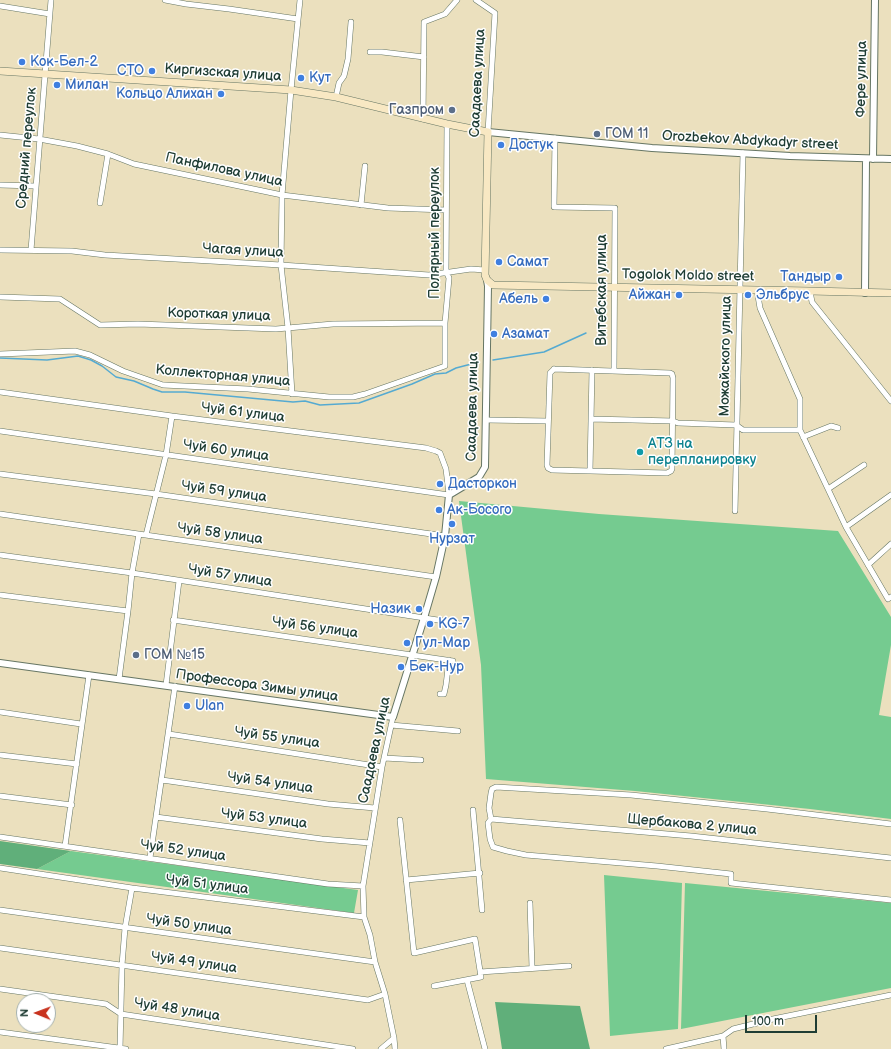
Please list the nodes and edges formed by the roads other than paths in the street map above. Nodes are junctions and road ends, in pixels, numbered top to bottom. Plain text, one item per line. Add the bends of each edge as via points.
1 (51, 0) edge
2 (165, 0) edge
3 (300, 0) edge
4 (456, 0) edge
5 (476, 0) edge
6 (875, 0) edge
7 (0, 6) edge
8 (50, 14) junction
9 (298, 19) junction
10 (351, 22) dead end
11 (370, 52) dead end
12 (424, 57) junction
13 (0, 71) edge
14 (45, 74) junction
15 (291, 90) junction
16 (336, 97) junction
17 (423, 119) junction
18 (447, 124) junction
19 (488, 132) junction
20 (0, 135) edge
21 (555, 138) junction
22 (39, 139) junction
23 (743, 153) junction
24 (108, 154) junction
25 (866, 158) junction
26 (873, 159) junction
27 (891, 159) edge
28 (365, 166) dead end
29 (0, 185) edge
30 (35, 186) junction
31 (282, 195) junction
32 (100, 203) dead end
33 (362, 205) junction
34 (446, 210) junction
35 (0, 250) edge
36 (31, 250) junction
37 (281, 264) junction
38 (485, 270) junction
39 (446, 271) junction
40 (487, 280) junction
41 (614, 288) junction
42 (740, 290) junction
43 (757, 290) junction
44 (810, 291) junction
45 (865, 292) junction
46 (891, 294) edge
47 (0, 297) edge
48 (445, 323) junction
49 (288, 328) junction
50 (0, 354) edge
51 (445, 366) joint
52 (592, 370) junction
53 (614, 371) junction
54 (0, 392) edge
55 (292, 394) junction
56 (891, 401) edge
57 (172, 416) junction
58 (591, 419) junction
59 (486, 420) junction
60 (548, 421) junction
61 (673, 421) junction
62 (736, 426) junction
63 (838, 428) dead end
64 (800, 430) junction
65 (0, 431) edge
66 (803, 437) junction
67 (166, 455) junction
68 (864, 465) dead end
69 (590, 471) junction
70 (0, 474) edge
71 (828, 489) junction
72 (156, 494) junction
73 (449, 495) junction
74 (891, 495) edge
75 (734, 511) dead end
76 (0, 514) edge
77 (846, 527) junction
78 (138, 534) junction
79 (146, 535) junction
80 (445, 536) junction
81 (891, 544) edge
82 (0, 555) edge
83 (868, 565) junction
84 (132, 573) junction
85 (436, 577) junction
86 (179, 581) junction
87 (0, 594) edge
88 (890, 598) edge
89 (128, 611) junction
90 (424, 618) junction
91 (174, 620) junction
92 (457, 623) dead end
93 (412, 655) junction
94 (0, 663) edge
95 (89, 675) junction
96 (119, 679) junction
97 (166, 685) junction
98 (175, 686) junction
99 (440, 694) dead end
100 (0, 712) edge
101 (392, 716) junction
102 (81, 724) junction
103 (391, 725) junction
104 (458, 731) dead end
105 (169, 734) junction
106 (0, 755) edge
107 (384, 758) junction
108 (421, 760) dead end
109 (77, 764) junction
110 (382, 767) junction
111 (162, 780) junction
112 (0, 796) edge
113 (72, 805) junction
114 (375, 808) junction
115 (473, 810) dead end
116 (156, 817) junction
117 (491, 818) junction
118 (400, 820) dead end
119 (891, 824) edge
120 (0, 837) edge
121 (370, 843) junction
122 (65, 846) junction
123 (150, 858) junction
124 (891, 858) edge
125 (0, 868) edge
126 (480, 873) junction
127 (406, 880) junction
128 (363, 886) junction
129 (132, 888) junction
130 (891, 900) edge
131 (530, 903) dead end
132 (0, 910) edge
133 (482, 910) dead end
134 (364, 917) junction
135 (125, 928) junction
136 (0, 948) edge
137 (375, 962) junction
138 (122, 965) junction
139 (569, 966) dead end
140 (532, 968) junction
141 (480, 972) junction
142 (467, 980) junction
143 (434, 986) dead end
144 (0, 989) edge
145 (385, 994) junction
146 (891, 996) edge
147 (120, 1014) junction
148 (0, 1032) edge
149 (723, 1036) junction
150 (394, 1038) junction
151 (122, 1049) edge
152 (353, 1049) edge
153 (381, 1049) edge
154 (395, 1049) edge
155 (485, 1049) edge
156 (666, 1049) edge
157 (724, 1049) edge

1 - 8 street, Средний переулок
2 - 9 street
3 - 9 street
4 - 12 street via 445,14 424,22
5 - 19 street, Саадаева улица via 495,13
6 - 26 street, Фере улица
7 - 8 street
8 - 14 street, Средний переулок
9 - 15 street
10 - 16 street via 348,59
11 - 12 street
12 - 17 street
13 - 14 main road, Киргизская улица
14 - 15 main road, Киргизская улица
14 - 22 street, Средний переулок
15 - 16 main road, Киргизская улица
15 - 31 street
16 - 17 main road, Киргизская улица
17 - 18 main road, Киргизская улица
18 - 19 main road, Киргизская улица
18 - 34 street, Полярный переулок
19 - 21 street, Orozbekov Abdykadyr street
19 - 38 main road, Саадаева улица
20 - 22 street, Панфилова улица
21 - 23 street, Orozbekov Abdykadyr street via 639,147
21 - 41 street, Витебская улица via 554,207 614,208
22 - 24 street, Панфилова улица
22 - 30 street, Средний переулок
23 - 25 street, Orozbekov Abdykadyr street
23 - 42 street, Можайского улица
24 - 31 street, Панфилова улица via 134,164
24 - 32 street
25 - 26 street, Orozbekov Abdykadyr street
25 - 45 street
26 - 27 street, Orozbekov Abdykadyr street
28 - 33 street
29 - 30 street
30 - 36 street, Средний переулок
31 - 33 street, Панфилова улица
31 - 37 street
33 - 34 street, Панфилова улица
34 - 39 street, Полярный переулок
35 - 36 street, Чагая улица
36 - 37 street, Чагая улица
37 - 39 street, Чагая улица via 429,275
37 - 49 street
38 - 39 street, Чагая улица
38 - 40 main road, Саадаева улица
39 - 48 street, Полярный переулок via 449,278
40 - 41 main road, Togolok Moldo street via 493,285
40 - 59 street, Саадаева улица
41 - 42 main road, Togolok Moldo street
41 - 53 street, Витебская улица
42 - 43 main road, Togolok Moldo street
42 - 62 street, Можайского улица
43 - 44 main road, Togolok Moldo street
43 - 64 street via 760,308 800,398
44 - 45 main road, Togolok Moldo street
44 - 56 street via 812,302
45 - 46 main road, Togolok Moldo street
47 - 49 street, Короткая улица via 60,299 100,325
48 - 49 street, Короткая улица via 333,324
48 - 51 street, Полярный переулок
49 - 55 street
50 - 55 street, Коллекторная улица via 75,351 163,385
51 - 55 street, Коллекторная улица via 352,397
52 - 53 street
52 - 58 street
52 - 60 street via 551,371
53 - 61 street via 670,373 673,378
54 - 57 street, Чуй 61 улица
57 - 67 street
57 - 73 street, Чуй 61 улица via 426,448 440,454 446,469
58 - 61 street
58 - 69 street
59 - 60 street
59 - 73 street, Саадаева улица via 485,467 480,477
60 - 69 street via 548,468
61 - 62 street
61 - 69 street via 672,469 669,472
62 - 64 street via 743,430
62 - 75 street, Можайского улица
63 - 66 street via 831,426
64 - 66 street
65 - 67 street, Чуй 60 улица
66 - 71 street
67 - 72 street
67 - 73 street, Чуй 60 улица
68 - 71 street
70 - 72 street, Чуй 59 улица
71 - 77 street
72 - 79 street
72 - 80 street, Чуй 59 улица
73 - 80 street, Саадаева улица
74 - 77 street
76 - 78 street, Чуй 58 улица
77 - 83 street
78 - 79 street, Чуй 58 улица
78 - 84 street
79 - 85 street, Чуй 58 улица
80 - 85 street, Саадаева улица
81 - 83 street
82 - 84 street, Чуй 57 улица
83 - 88 street
84 - 86 street, Чуй 57 улица
84 - 89 street
85 - 90 street, Саадаева улица
86 - 90 street, Чуй 57 улица
86 - 91 street
87 - 89 street
89 - 96 street
90 - 92 street, Чуй 57 улица
90 - 93 street, Саадаева улица
91 - 93 street, Чуй 56 улица
91 - 97 street
93 - 99 street, Чуй 56 улица via 451,661 444,694
93 - 101 street, Саадаева улица
94 - 95 street, Профессора Зимы улица
95 - 96 street, Профессора Зимы улица
95 - 102 street
96 - 97 street, Профессора Зимы улица
97 - 98 street, Профессора Зимы улица
98 - 101 street, Профессора Зимы улица
98 - 105 street
100 - 102 street
101 - 103 street, Саадаева улица
102 - 109 street
103 - 104 street
103 - 107 street, Саадаева улица
105 - 110 street, Чуй 55 улица
105 - 111 street
106 - 109 street
107 - 108 street
107 - 110 street, Саадаева улица
109 - 113 street
110 - 114 street, Саадаева улица
111 - 114 street, Чуй 54 улица via 328,804
111 - 116 street
112 - 113 street
113 - 122 street
114 - 121 street, Саадаева улица
115 - 126 street
116 - 121 street, Чуй 53 улица
116 - 123 street
117 - 119 street via 491,792 496,787 631,796
117 - 124 street, Щербакова 2 улица
117 - 130 street via 488,823 493,847 513,853 731,874 731,883
118 - 127 street
120 - 122 street, Чуй 52 улица
121 - 128 street, Саадаева улица
122 - 123 street, Чуй 52 улица
123 - 128 street, Чуй 52 улица via 328,884
125 - 129 street, Чуй 51 улица
126 - 127 street
126 - 133 street
127 - 141 street via 414,953 475,939
128 - 134 street, Саадаева улица
129 - 134 street, Чуй 51 улица
129 - 135 street
131 - 140 street
132 - 135 street, Чуй 50 улица
134 - 137 street, Саадаева улица
135 - 137 street, Чуй 50 улица
135 - 138 street
136 - 138 street, Чуй 49 улица
137 - 145 street, Саадаева улица
138 - 145 street, Чуй 49 улица via 368,1000
138 - 147 street
139 - 140 street
140 - 141 street
141 - 142 street via 481,977
142 - 143 street
142 - 155 street
144 - 147 street, Чуй 48 улица via 106,1004
145 - 150 street, Саадаева улица
146 - 149 street via 773,1019 733,1029
147 - 151 street
147 - 152 street, Чуй 48 улица
148 - 151 street
149 - 156 street
149 - 157 street
150 - 153 street
150 - 154 street, Саадаева улица

